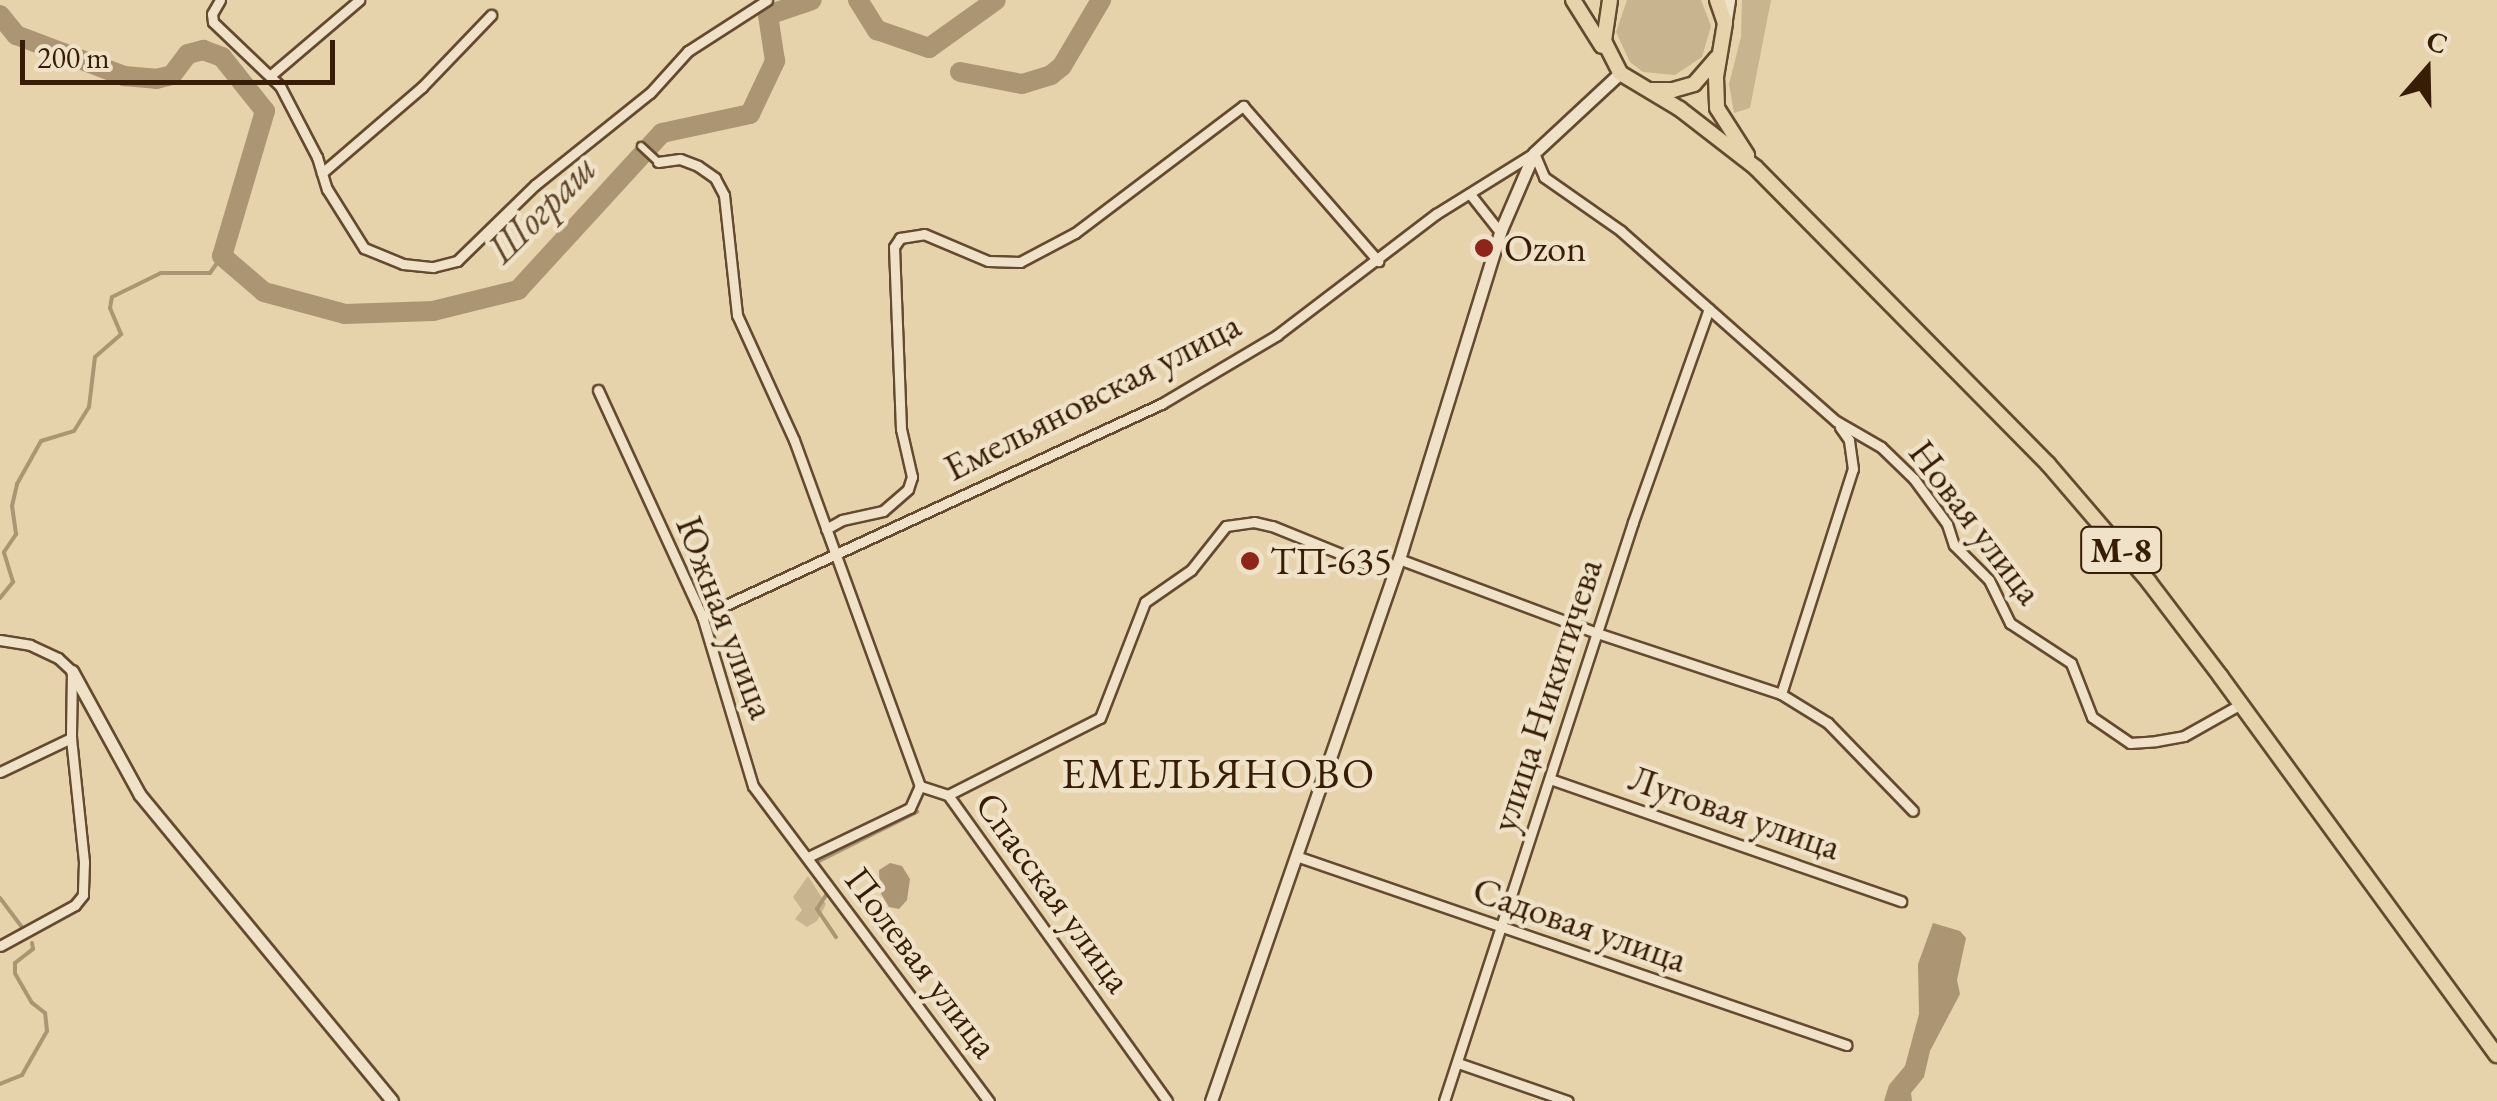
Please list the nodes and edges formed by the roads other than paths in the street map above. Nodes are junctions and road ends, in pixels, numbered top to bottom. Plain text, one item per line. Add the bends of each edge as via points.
1 (220, 0) edge
2 (358, 0) edge
3 (766, 0) edge
4 (1573, 0) edge
5 (1610, 0) edge
6 (1717, 0) edge
7 (1729, 0) edge
8 (491, 15) dead end
9 (1724, 34) junction
10 (1720, 53) junction
11 (1621, 72) junction
12 (271, 75) junction
13 (641, 146) dead end
14 (1534, 153) junction
15 (658, 162) joint
16 (1756, 168) junction
17 (322, 173) junction
18 (1470, 194) junction
19 (1500, 232) junction
20 (1378, 261) junction
21 (1709, 308) junction
22 (598, 390) dead end
23 (1836, 421) junction
24 (826, 529) junction
25 (834, 554) junction
26 (1398, 559) junction
27 (1393, 575) junction
28 (702, 616) junction
29 (1597, 633) junction
30 (0, 640) edge
31 (72, 672) junction
32 (1782, 694) junction
33 (2240, 704) junction
34 (70, 738) junction
35 (0, 772) edge
36 (1550, 779) junction
37 (920, 786) junction
38 (948, 795) junction
39 (1913, 811) dead end
40 (1296, 856) junction
41 (808, 857) junction
42 (1901, 902) dead end
43 (1502, 929) junction
44 (0, 946) edge
45 (1846, 1045) dead end
46 (2497, 1055) edge
47 (1458, 1063) junction
48 (392, 1101) edge
49 (990, 1101) edge
50 (1167, 1101) edge
51 (1211, 1101) edge
52 (1444, 1101) edge
53 (1568, 1101) edge

1 - 12 street via 213,22
2 - 12 street
3 - 17 street via 688,52 457,262 403,264 364,248
4 - 11 main road, М-8
5 - 11 main road via 1603,33
6 - 9 main road, М-8
7 - 9 main road
8 - 17 street via 422,87
9 - 10 main road, М-8
10 - 11 main road via 1686,87 1657,91
10 - 16 main road, М-8 via 1717,108
11 - 14 street
11 - 16 main road, М-8
12 - 17 street
13 - 15 street
14 - 18 street, Емельяновская улица
14 - 19 street
14 - 21 street, Новая улица via 1544,177
15 - 24 street, Спасская улица via 680,159 698,166 724,195 737,316
16 - 33 main road, М-8 via 2048,464 2149,582
18 - 19 street
18 - 20 street, Емельяновская улица
19 - 26 street
20 - 24 street via 1242,106 1075,233 1020,262 988,261 924,234 900,238 894,247 901,428 912,476 908,489 883,510
20 - 25 street, Емельяновская улица via 1277,335 1162,404
21 - 23 street, Новая улица
21 - 29 street, улица Никитичева
22 - 28 street, Южная улица
23 - 32 street via 1849,440 1853,469
23 - 33 street, Новая улица via 1881,447 1914,478 1954,545 1989,580 2010,623 2071,663 2092,717 2130,743 2156,741 2184,736
24 - 25 street, Спасская улица
25 - 28 street, Емельяновская улица
25 - 37 street, Спасская улица
26 - 27 street
26 - 29 street
27 - 38 street via 1272,526 1226,526 1191,570 1146,602 1100,718
27 - 40 street
28 - 41 street, Южная улица via 753,786
29 - 32 street
29 - 36 street, улица Никитичева
30 - 31 street via 30,645
31 - 34 street
31 - 48 street via 140,796
32 - 39 street via 1828,723
33 - 46 main road, М-8
34 - 35 street
34 - 44 street via 83,895
36 - 42 street, Луговая улица
36 - 43 street, улица Никитичева
37 - 38 street, Спасская улица
37 - 41 street via 910,808
38 - 50 street, Спасская улица
40 - 43 street, Садовая улица
40 - 51 street
41 - 49 street, Полевая улица
43 - 45 street, Садовая улица
43 - 47 street, улица Никитичева
47 - 52 street, улица Никитичева
47 - 53 street

